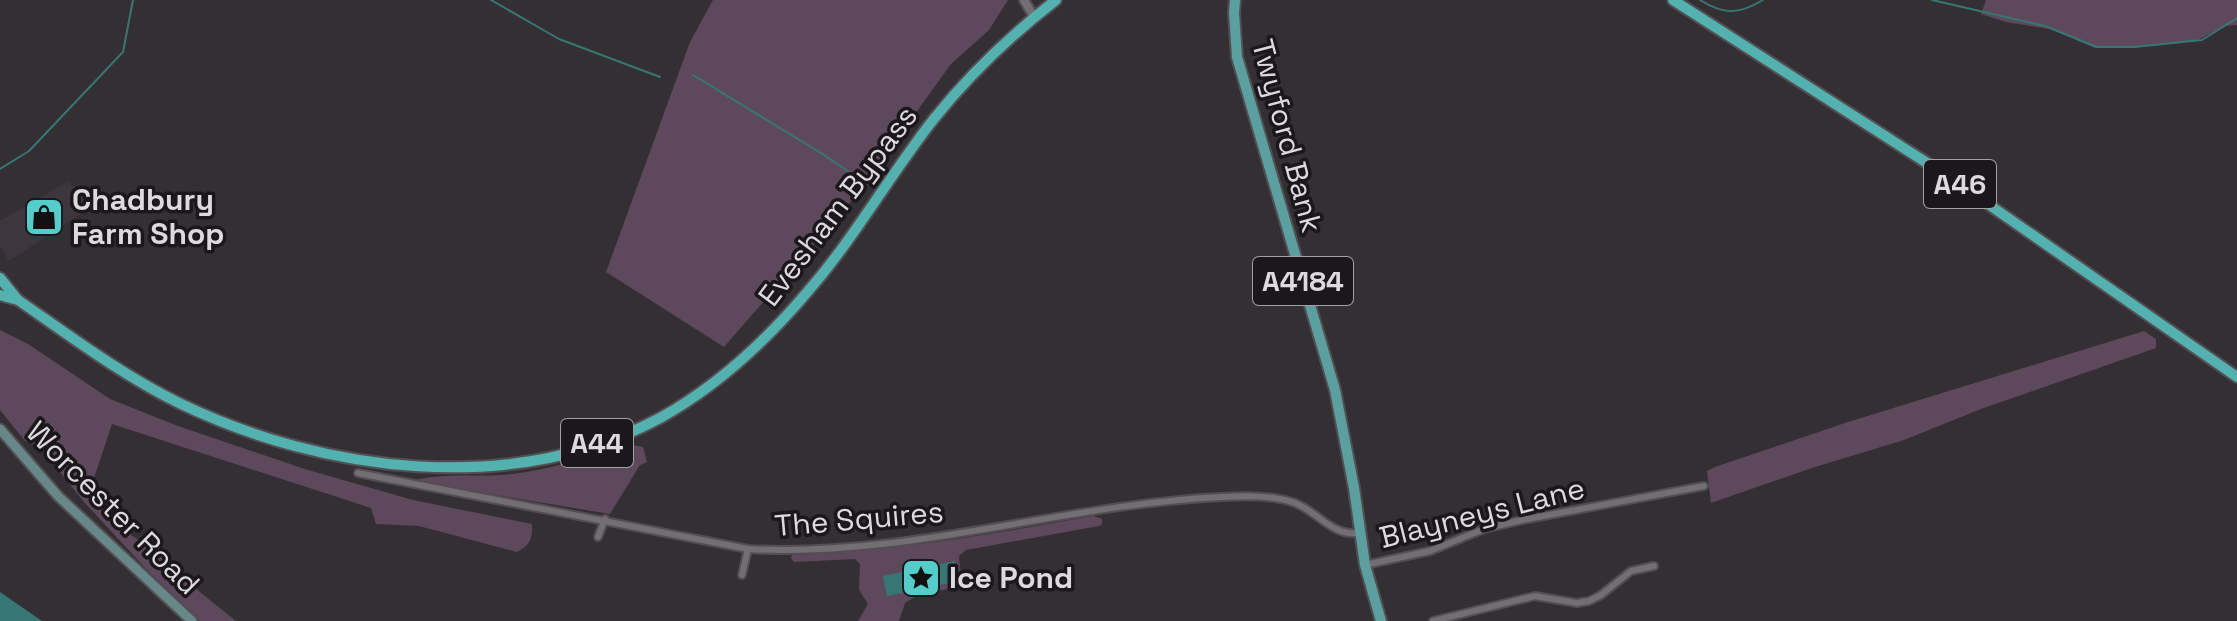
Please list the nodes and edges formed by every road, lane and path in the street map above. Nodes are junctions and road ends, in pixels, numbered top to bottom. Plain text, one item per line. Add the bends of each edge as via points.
1 (1024, 0) edge
2 (1056, 0) edge
3 (1235, 0) edge
4 (1673, 0) edge
5 (1034, 17) junction
6 (0, 278) edge
7 (0, 295) edge
8 (18, 300) junction
9 (2237, 377) edge
10 (0, 429) edge
11 (358, 473) dead end
12 (1704, 486) dead end
13 (605, 519) junction
14 (1358, 533) junction
15 (598, 537) dead end
16 (748, 549) junction
17 (1365, 565) junction
18 (1654, 566) dead end
19 (742, 575) dead end
20 (192, 621) edge
21 (1381, 621) edge
22 (1433, 621) edge

1 - 5 street
2 - 5 highway, Evesham Bypass / A44
3 - 14 main road, Twyford Bank / A4184 via 1237,57 1335,390
4 - 9 highway, A46 via 1952,179
5 - 8 highway, Evesham Bypass / A44 via 935,118 810,289 730,371 657,419 579,449 515,463 445,467 375,462 288,444 225,423 156,390
6 - 8 highway, Evesham Bypass / A44
7 - 8 highway, Evesham Bypass / A44
10 - 20 main road, Worcester Road via 58,496
11 - 13 street, The Squires
12 - 17 street, Blayneys Lane via 1484,529 1430,551
13 - 15 street
13 - 16 street, The Squires
14 - 16 street, The Squires via 1335,530 1295,503 1226,497 1118,506 865,546
14 - 17 main road, Twyford Bank / A4184
16 - 19 street
17 - 21 main road, A4184
18 - 22 street via 1631,571 1589,601 1535,596

